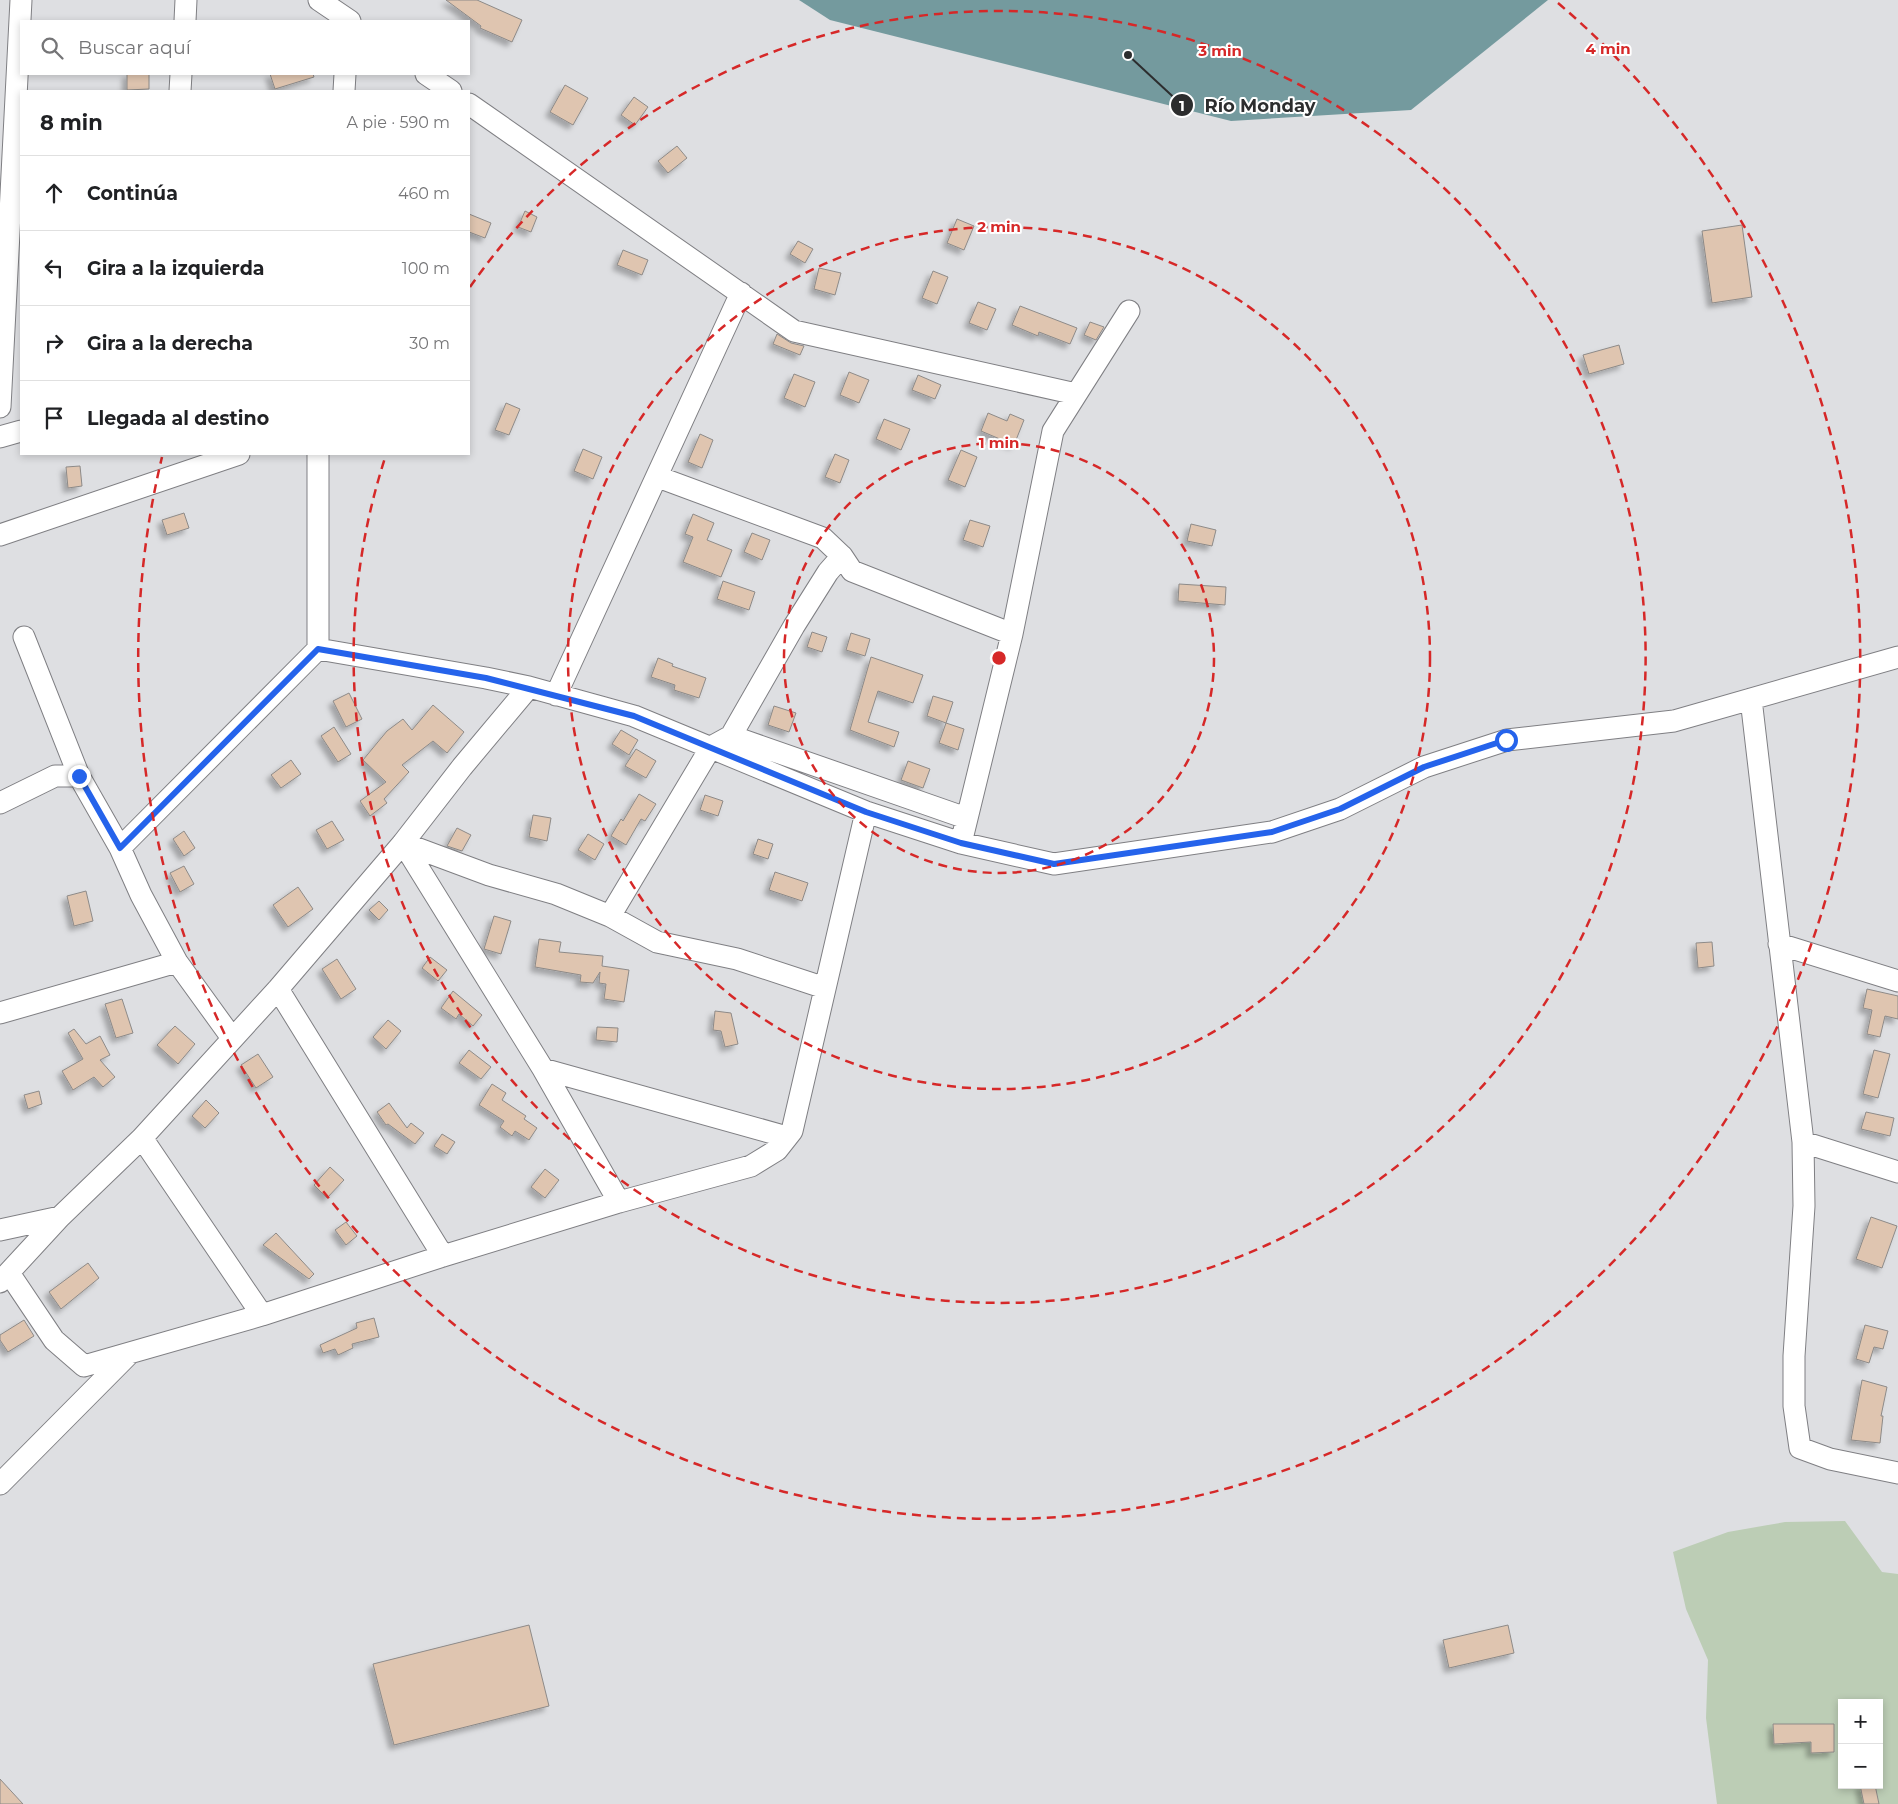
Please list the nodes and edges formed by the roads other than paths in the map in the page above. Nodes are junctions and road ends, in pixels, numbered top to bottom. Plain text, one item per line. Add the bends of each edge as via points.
1 (21, 0) edge
2 (186, 0) edge
3 (319, 0) edge
4 (185, 20) edge
5 (348, 20) edge
6 (181, 75) edge
7 (345, 75) edge
8 (427, 75) edge
9 (180, 90) edge
10 (344, 90) edge
11 (450, 90) edge
12 (470, 105) edge
13 (741, 293) junction
14 (1129, 311) dead end
15 (1076, 394) junction
16 (0, 406) edge
17 (20, 431) edge
18 (0, 437) edge
19 (236, 455) edge
20 (318, 455) edge
21 (658, 477) junction
22 (0, 534) edge
23 (842, 556) junction
24 (1012, 634) junction
25 (24, 637) dead end
26 (318, 649) junction
27 (1898, 657) edge
28 (529, 688) junction
29 (556, 695) junction
30 (1751, 699) junction
31 (731, 736) junction
32 (711, 747) junction
33 (79, 776) junction
34 (0, 803) edge
35 (866, 812) junction
36 (966, 818) junction
37 (403, 843) junction
38 (961, 843) junction
39 (120, 848) junction
40 (610, 916) junction
41 (1779, 944) junction
42 (177, 962) junction
43 (1898, 981) edge
44 (825, 988) junction
45 (278, 989) junction
46 (0, 1013) edge
47 (232, 1038) junction
48 (542, 1068) junction
49 (787, 1137) junction
50 (142, 1138) junction
51 (1803, 1142) junction
52 (1898, 1172) edge
53 (619, 1202) junction
54 (60, 1217) junction
55 (0, 1230) edge
56 (443, 1256) junction
57 (5, 1278) edge
58 (262, 1315) junction
59 (131, 1352) junction
60 (1898, 1473) edge
61 (0, 1484) edge

1 - 16 street
2 - 4 street
3 - 5 street
6 - 9 street
7 - 10 street
8 - 11 street
12 - 13 street
13 - 15 street via 794,331
13 - 21 street
14 - 15 street
15 - 24 street via 1053,431
17 - 18 street
19 - 22 street
20 - 26 street
21 - 23 street via 823,538
21 - 29 street
23 - 24 street via 852,571
23 - 31 street via 794,626
24 - 36 street
25 - 33 street
26 - 28 street
26 - 39 street
27 - 30 street
28 - 29 street
28 - 37 street
29 - 32 street via 634,716
30 - 38 street via 1674,721 1506,740 1424,767 1340,809 1272,832 1054,864
30 - 41 street
31 - 32 street
31 - 36 street
32 - 35 street
32 - 40 street
33 - 34 street via 55,776
33 - 39 street
35 - 38 street
35 - 44 street
36 - 38 street
37 - 40 street via 489,875 556,894
37 - 45 street
37 - 48 street
39 - 42 street
40 - 44 street via 657,942 737,959
41 - 43 street
41 - 51 street
42 - 46 street
42 - 47 street
44 - 49 street via 792,1131
45 - 47 street
45 - 56 street
47 - 50 street
48 - 49 street
48 - 53 street
49 - 53 street via 777,1150 751,1166
50 - 54 street
50 - 58 street
51 - 52 street
51 - 60 street via 1804,1206 1794,1356 1794,1406 1800,1448 1830,1459
53 - 56 street
54 - 55 street
54 - 57 street
56 - 58 street
57 - 59 street via 54,1340 84,1366
58 - 59 street
59 - 61 street

